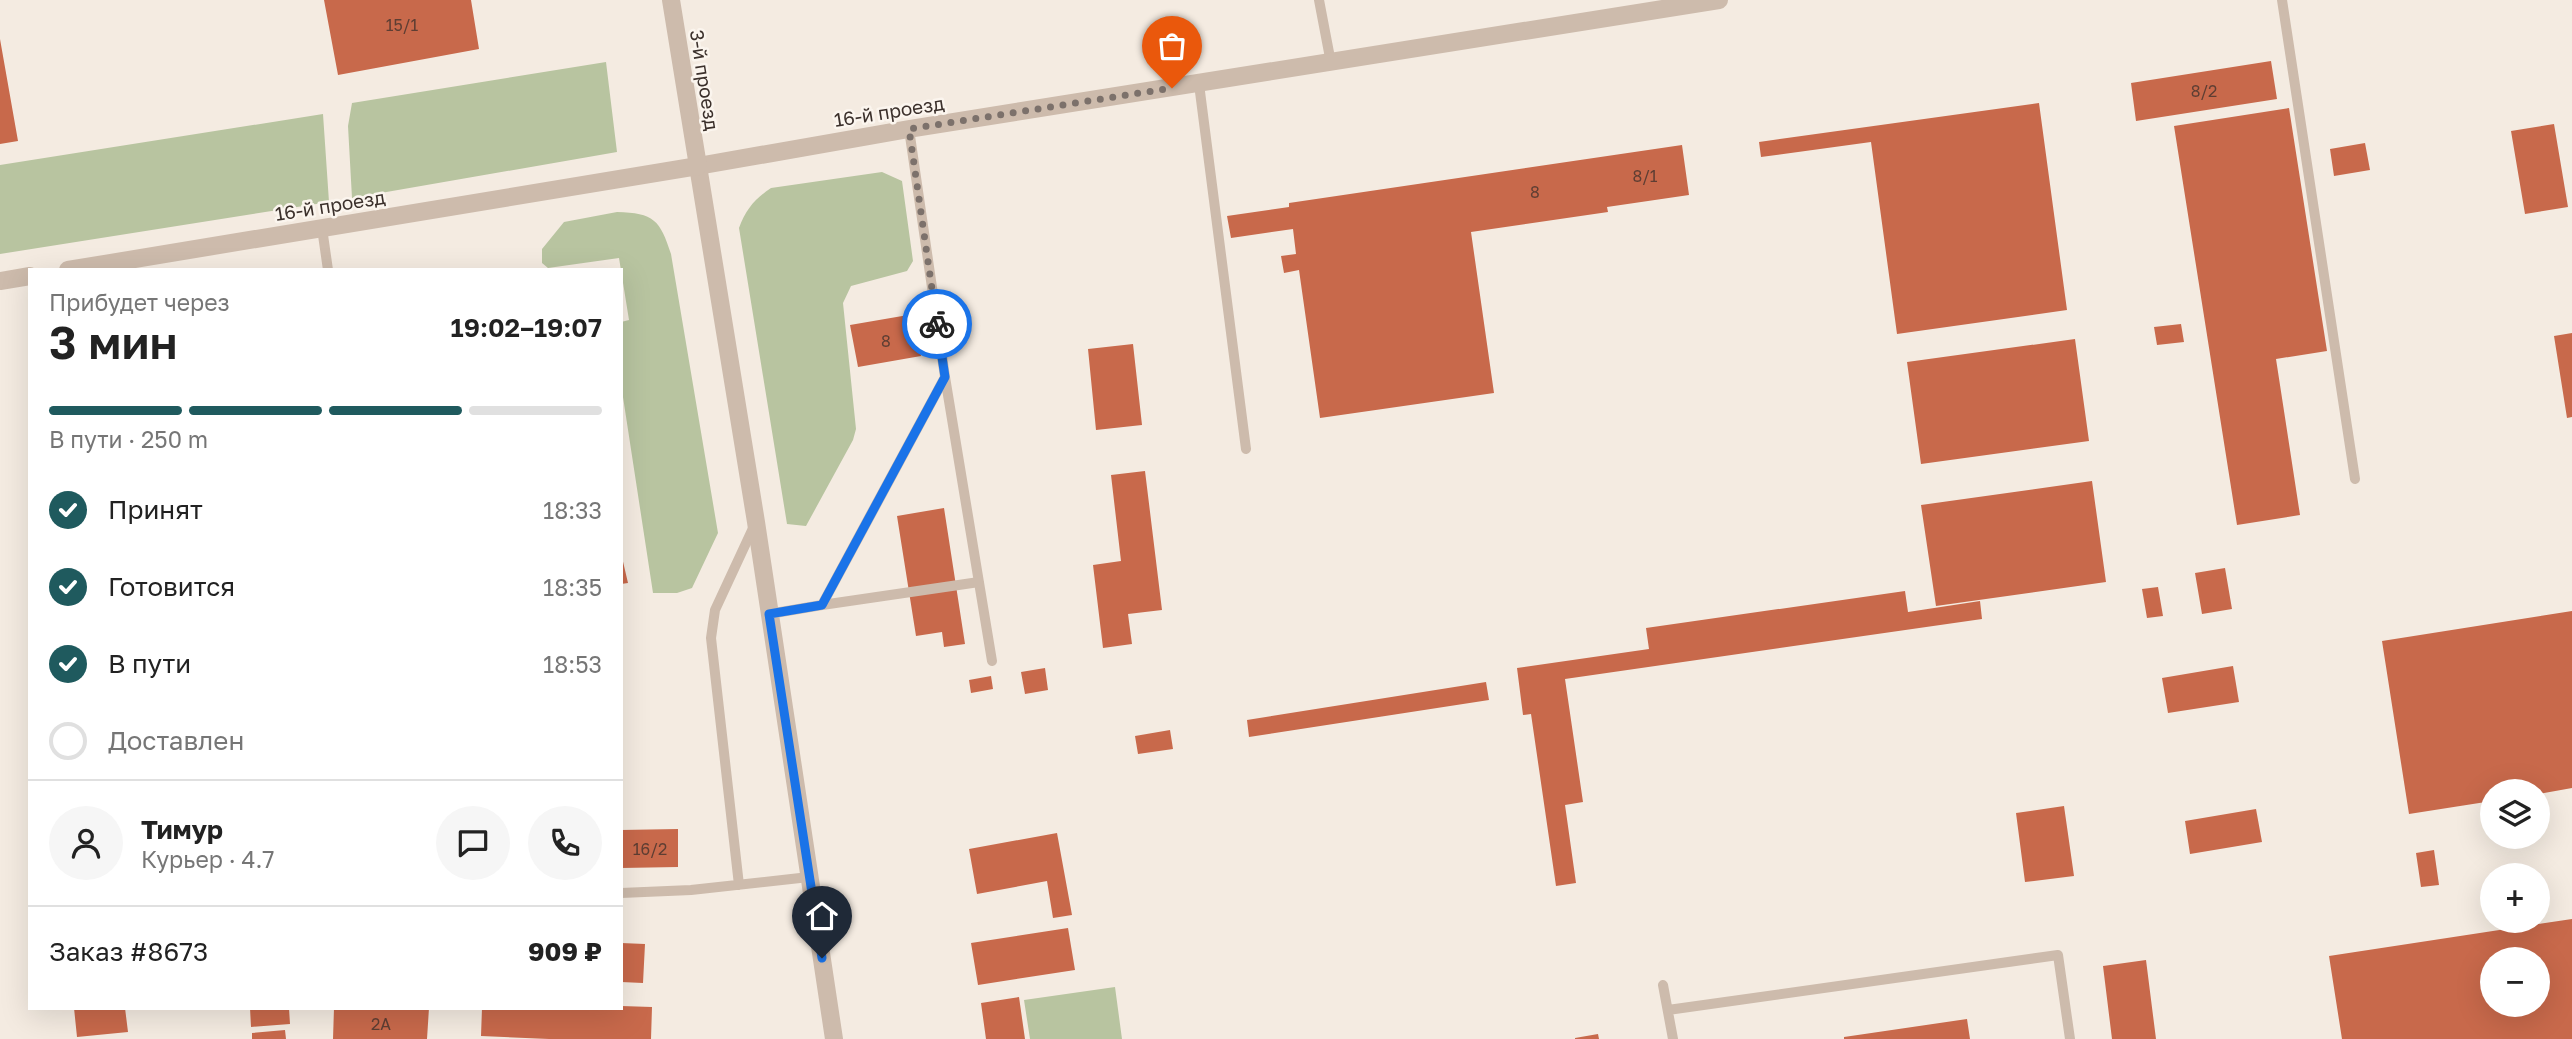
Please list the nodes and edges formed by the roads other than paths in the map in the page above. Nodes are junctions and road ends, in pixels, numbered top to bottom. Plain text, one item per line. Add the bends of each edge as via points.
1 (671, 0) edge
2 (1319, 0) edge
3 (1719, 0) edge
4 (2282, 0) edge
5 (1331, 63) junction
6 (1199, 84) junction
7 (909, 129) junction
8 (698, 166) junction
9 (322, 228) junction
10 (80, 268) edge
11 (328, 268) edge
12 (28, 276) edge
13 (0, 281) edge
14 (945, 377) junction
15 (1246, 449) dead end
16 (2355, 479) dead end
17 (756, 523) junction
18 (979, 582) junction
19 (822, 605) junction
20 (769, 614) junction
21 (992, 661) dead end
22 (810, 877) junction
23 (739, 884) junction
24 (623, 893) edge
25 (1663, 985) dead end
26 (1668, 1010) junction
27 (834, 1039) edge
28 (1673, 1039) edge
29 (2070, 1039) edge

1 - 8 street, 3-й проезд
2 - 5 lane
3 - 5 street, 16-й проезд
4 - 16 lane
5 - 6 street, 16-й проезд
6 - 7 street, 16-й проезд
6 - 15 lane
7 - 8 street, 16-й проезд
7 - 14 lane
8 - 9 street, 16-й проезд
8 - 17 street, 3-й проезд
9 - 10 street, 16-й проезд
9 - 11 lane
12 - 13 street
14 - 18 lane
14 - 19 lane
17 - 20 street, 3-й проезд
17 - 23 lane via 715,610 711,638
18 - 19 lane
18 - 21 lane
19 - 20 lane
20 - 22 street, 3-й проезд
22 - 23 lane
22 - 27 street, 3-й проезд
23 - 24 lane
25 - 26 lane
26 - 28 lane
26 - 29 lane via 2058,955

